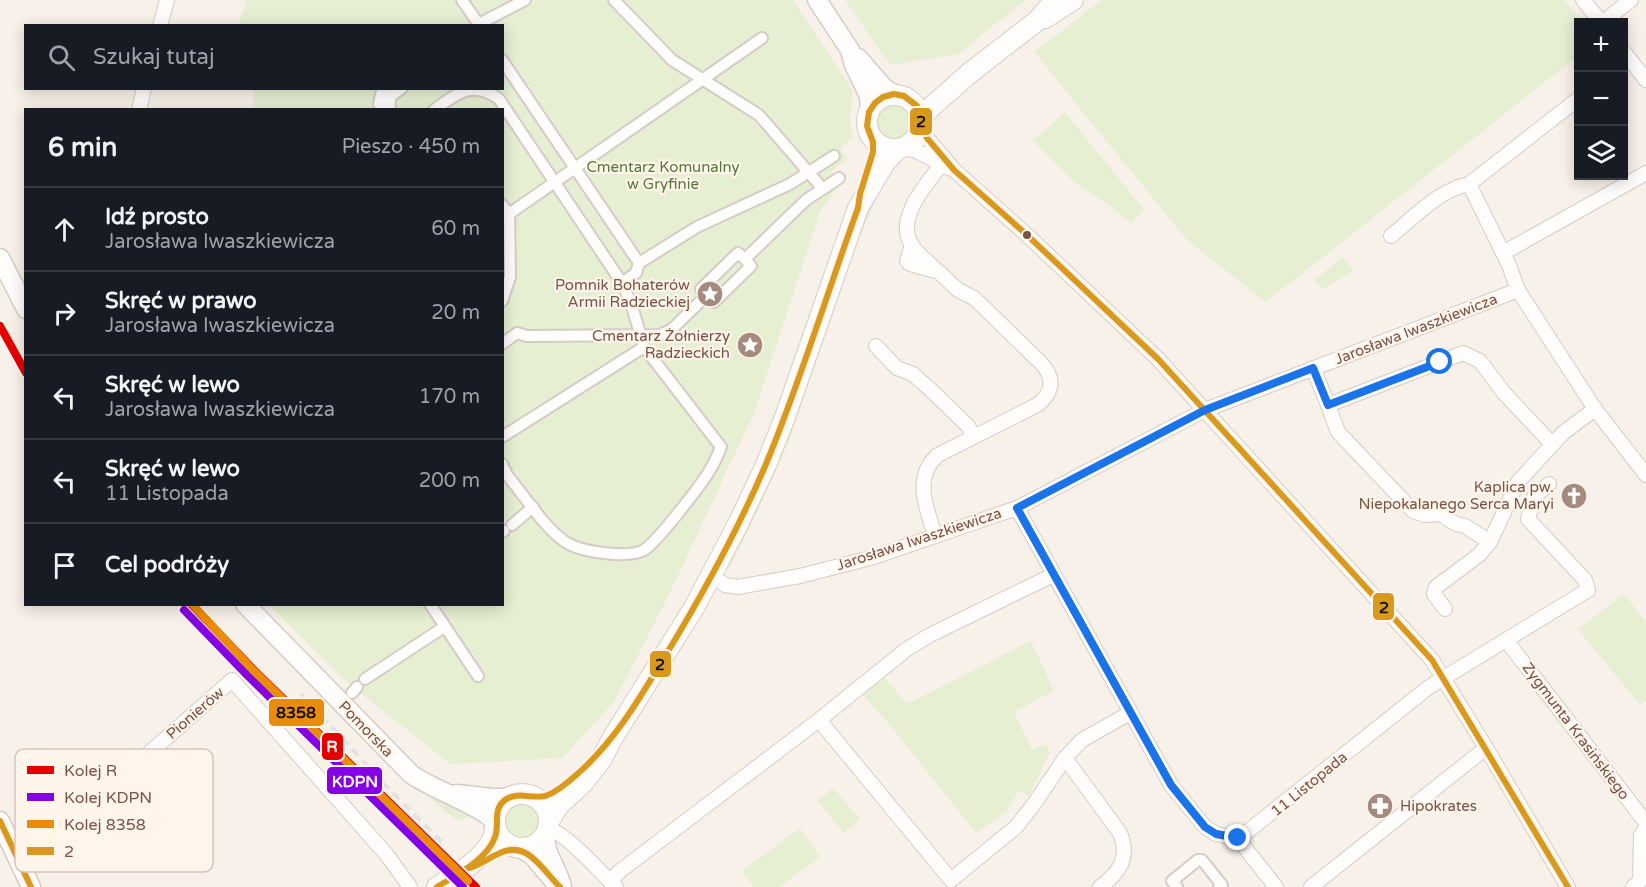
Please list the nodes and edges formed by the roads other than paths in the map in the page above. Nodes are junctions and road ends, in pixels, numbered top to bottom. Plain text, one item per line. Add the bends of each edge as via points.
1 (167, 0) edge
2 (462, 0) edge
3 (525, 0) edge
4 (614, 0) edge
5 (817, 0) edge
6 (1055, 0) edge
7 (1073, 0) edge
8 (1583, 0) edge
9 (1631, 0) edge
10 (1599, 18) edge
11 (1607, 18) edge
12 (1037, 21) junction
13 (161, 24) edge
14 (478, 24) edge
15 (481, 24) edge
16 (762, 38) dead end
17 (850, 50) junction
18 (1628, 58) edge
19 (504, 63) edge
20 (971, 72) junction
21 (703, 80) junction
22 (1646, 80) edge
23 (144, 90) edge
24 (399, 90) edge
25 (470, 90) edge
26 (482, 90) edge
27 (901, 96) junction
28 (383, 101) edge
29 (1574, 102) edge
30 (139, 108) edge
31 (438, 108) edge
32 (870, 108) junction
33 (921, 123) junction
34 (871, 137) junction
35 (900, 148) junction
36 (834, 156) dead end
37 (948, 167) junction
38 (575, 170) junction
39 (808, 172) junction
40 (1646, 173) edge
41 (839, 178) dead end
42 (555, 184) junction
43 (1468, 184) junction
44 (823, 189) junction
45 (858, 208) junction
46 (505, 213) edge
47 (1391, 236) dead end
48 (1503, 253) junction
49 (0, 258) edge
50 (745, 259) junction
51 (639, 263) junction
52 (622, 284) junction
53 (1518, 290) junction
54 (504, 295) edge
55 (707, 295) junction
56 (24, 305) edge
57 (640, 334) junction
58 (504, 342) edge
59 (876, 346) dead end
60 (644, 347) junction
61 (1313, 368) junction
62 (1328, 405) junction
63 (1595, 409) junction
64 (1205, 410) junction
65 (504, 436) edge
66 (974, 436) junction
67 (1552, 444) junction
68 (504, 468) edge
69 (1646, 475) edge
70 (1549, 484) dead end
71 (533, 507) junction
72 (1017, 508) junction
73 (506, 529) edge
74 (935, 535) junction
75 (1490, 542) junction
76 (1053, 575) junction
77 (712, 576) junction
78 (247, 606) edge
79 (431, 606) edge
80 (1445, 609) dead end
81 (444, 627) junction
82 (1506, 640) junction
83 (478, 676) dead end
84 (1444, 678) junction
85 (358, 686) dead end
86 (1131, 713) junction
87 (819, 720) junction
88 (612, 739) junction
89 (1486, 748) junction
90 (154, 749) edge
91 (1065, 758) junction
92 (445, 793) junction
93 (533, 797) junction
94 (508, 798) junction
95 (0, 821) edge
96 (1646, 823) edge
97 (495, 825) junction
98 (548, 828) junction
99 (1646, 828) edge
100 (1238, 838) junction
101 (518, 848) junction
102 (13, 849) joint
103 (15, 853) edge
104 (466, 869) junction
105 (24, 872) edge
106 (613, 884) edge
107 (947, 884) edge
108 (1105, 886) edge
109 (31, 887) edge
110 (410, 887) edge
111 (437, 887) edge
112 (561, 887) edge
113 (1177, 887) edge
114 (1219, 887) edge
115 (1276, 887) edge
116 (1311, 887) edge
117 (1568, 887) edge
118 (1633, 887) edge

1 - 13 street
2 - 14 street
3 - 15 street
4 - 21 street via 672,60
5 - 17 street
6 - 12 main road
7 - 12 main road
8 - 10 street
9 - 11 street
12 - 20 main road
16 - 21 street
17 - 27 street via 884,88
17 - 32 street
18 - 22 street
19 - 38 street
20 - 27 main road via 919,96
20 - 33 main road via 929,109
21 - 38 street
21 - 39 street via 759,115
23 - 30 street
24 - 28 street
25 - 31 street
26 - 42 street via 499,99
27 - 32 main road via 880,98
27 - 33 main road via 917,106
29 - 43 street
32 - 34 main road via 867,123
33 - 35 main road via 916,139
33 - 37 street
34 - 35 main road via 883,147
34 - 45 main road via 873,152
35 - 37 street via 917,150
35 - 45 main road via 884,164
36 - 39 street
37 - 64 street via 1096,299
37 - 66 street via 917,199 908,216 907,233 912,245 907,261 939,272 957,290 974,298 1049,372 1051,380 1049,391 1037,405
38 - 42 street
38 - 51 street
39 - 44 street
39 - 51 street via 698,227
40 - 48 street
41 - 44 street
42 - 46 street
42 - 52 street
43 - 47 street via 1443,194
43 - 48 street
44 - 50 street via 806,200
45 - 77 main road via 776,438
46 - 54 street via 510,277
48 - 53 street
49 - 56 street
50 - 55 street via 738,253 732,258 701,289
50 - 55 street via 751,266 734,284 714,302
51 - 52 street via 636,273
52 - 57 street
53 - 61 street, Jarosława Iwaszkiewicza
53 - 63 street
55 - 57 street via 671,330 659,335
57 - 58 street via 516,333
57 - 60 street
59 - 66 street via 897,368 913,374 928,387
60 - 65 street
60 - 71 street via 721,447 711,470 646,550 633,555 574,547 552,531
61 - 62 street
61 - 64 street, Jarosława Iwaszkiewicza
62 - 67 street via 1463,353 1480,361
62 - 75 street via 1338,432 1413,511 1440,514
63 - 67 street
63 - 69 street
64 - 72 street, Jarosława Iwaszkiewicza
64 - 84 street
66 - 74 street via 938,455 925,472 924,496
67 - 75 street via 1518,482
68 - 71 street
70 - 82 street via 1534,497 1528,519 1584,580 1587,590
71 - 73 street
72 - 74 street, Jarosława Iwaszkiewicza
72 - 76 street
74 - 77 street, Jarosława Iwaszkiewicza via 874,557 800,576 738,587 725,585
75 - 80 street via 1436,587 1434,594
76 - 86 street
76 - 87 street via 930,635
77 - 88 main road
78 - 92 street, Pomorska via 402,767
79 - 81 street
81 - 83 street
81 - 85 street
82 - 84 street
82 - 96 street, Zygmunta Krasińskiego
84 - 89 street
84 - 100 street, 11 Listopada
86 - 91 street via 1082,740
86 - 100 street via 1171,785 1196,817 1216,834
87 - 106 street via 629,863
87 - 107 street
88 - 93 main road via 548,795
88 - 98 main road via 590,775 558,806
89 - 116 street
89 - 117 street
90 - 110 street, Pionierów via 232,680 387,855
91 - 107 street via 1016,827
91 - 108 street via 1125,844 1120,866
92 - 94 street, Pomorska
92 - 97 street, Pomorska via 484,812
93 - 94 main road via 522,794
93 - 98 main road via 545,807
94 - 97 main road via 498,808
95 - 102 street
97 - 101 main road via 501,839
97 - 104 main road via 493,840
98 - 101 main road via 536,845
98 - 106 street via 572,843
98 - 112 street via 545,843
99 - 118 street via 1641,835 1640,881
100 - 115 street
101 - 104 main road
101 - 112 street via 533,856
102 - 103 street
104 - 111 main road
105 - 109 street
113 - 114 street via 1172,881 1202,860 1222,885

